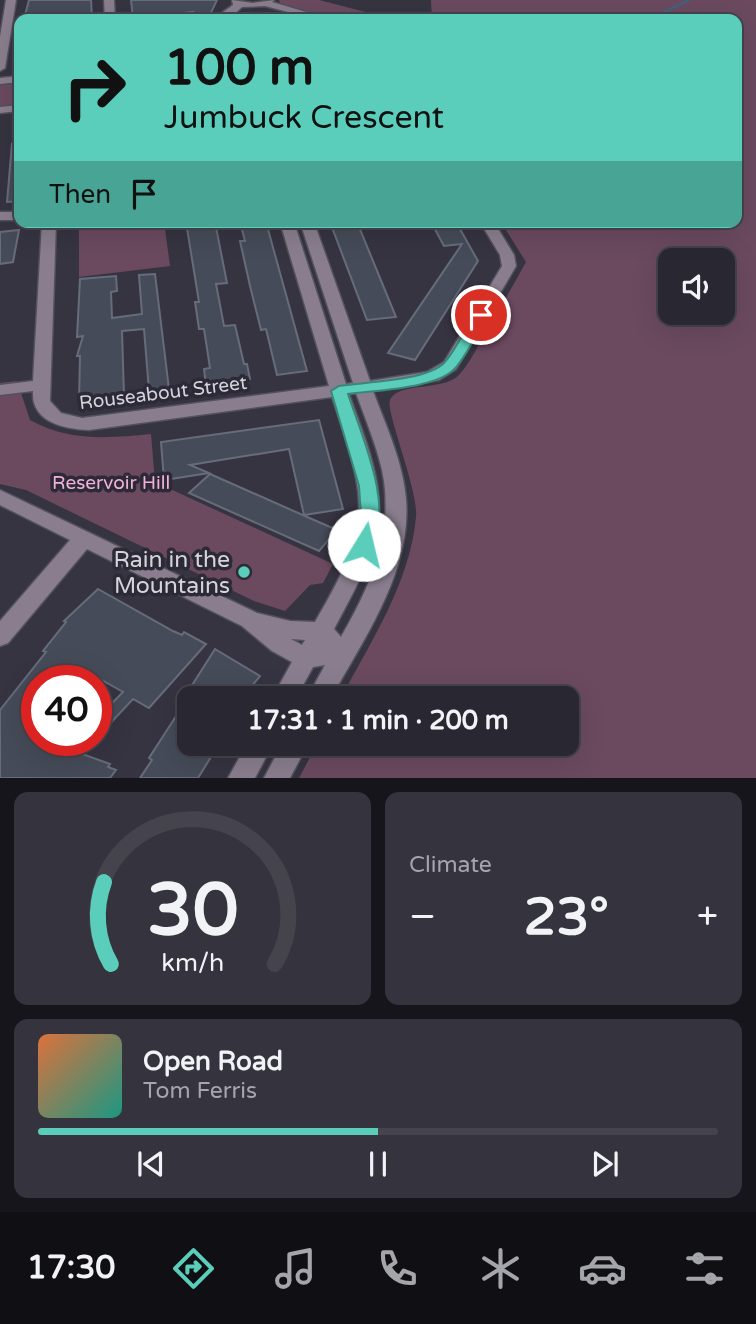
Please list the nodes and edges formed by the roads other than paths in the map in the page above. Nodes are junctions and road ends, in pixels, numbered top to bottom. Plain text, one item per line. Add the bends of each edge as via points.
1 (11, 0) edge
2 (237, 1) edge
3 (267, 2) edge
4 (251, 6) junction
5 (226, 14) edge
6 (240, 14) edge
7 (308, 14) edge
8 (0, 68) edge
9 (50, 228) edge
10 (289, 228) edge
11 (309, 228) edge
12 (491, 228) edge
13 (41, 385) junction
14 (351, 389) junction
15 (0, 390) edge
16 (0, 497) edge
17 (84, 538) junction
18 (250, 620) junction
19 (321, 631) junction
20 (0, 637) edge
21 (343, 654) junction
22 (306, 658) junction
23 (291, 686) edge
24 (326, 686) edge
25 (253, 756) edge
26 (289, 756) edge
27 (241, 778) edge
28 (277, 778) edge

1 - 8 street
2 - 4 street
2 - 5 street via 238,6
3 - 4 street
3 - 7 street
4 - 6 street
9 - 13 street, Rouseabout Street
10 - 14 street
11 - 14 street
12 - 14 street via 509,266 450,365 425,379
13 - 14 street, Rouseabout Street via 41,401 51,415 89,424
13 - 15 street
14 - 19 street via 370,515 359,561
14 - 21 street via 391,469 398,516 387,568
16 - 17 street
17 - 18 street
17 - 20 street
18 - 19 street via 290,630
18 - 22 street
19 - 21 street
19 - 22 street
21 - 22 street
21 - 24 street
22 - 23 street
25 - 27 street
26 - 28 street

